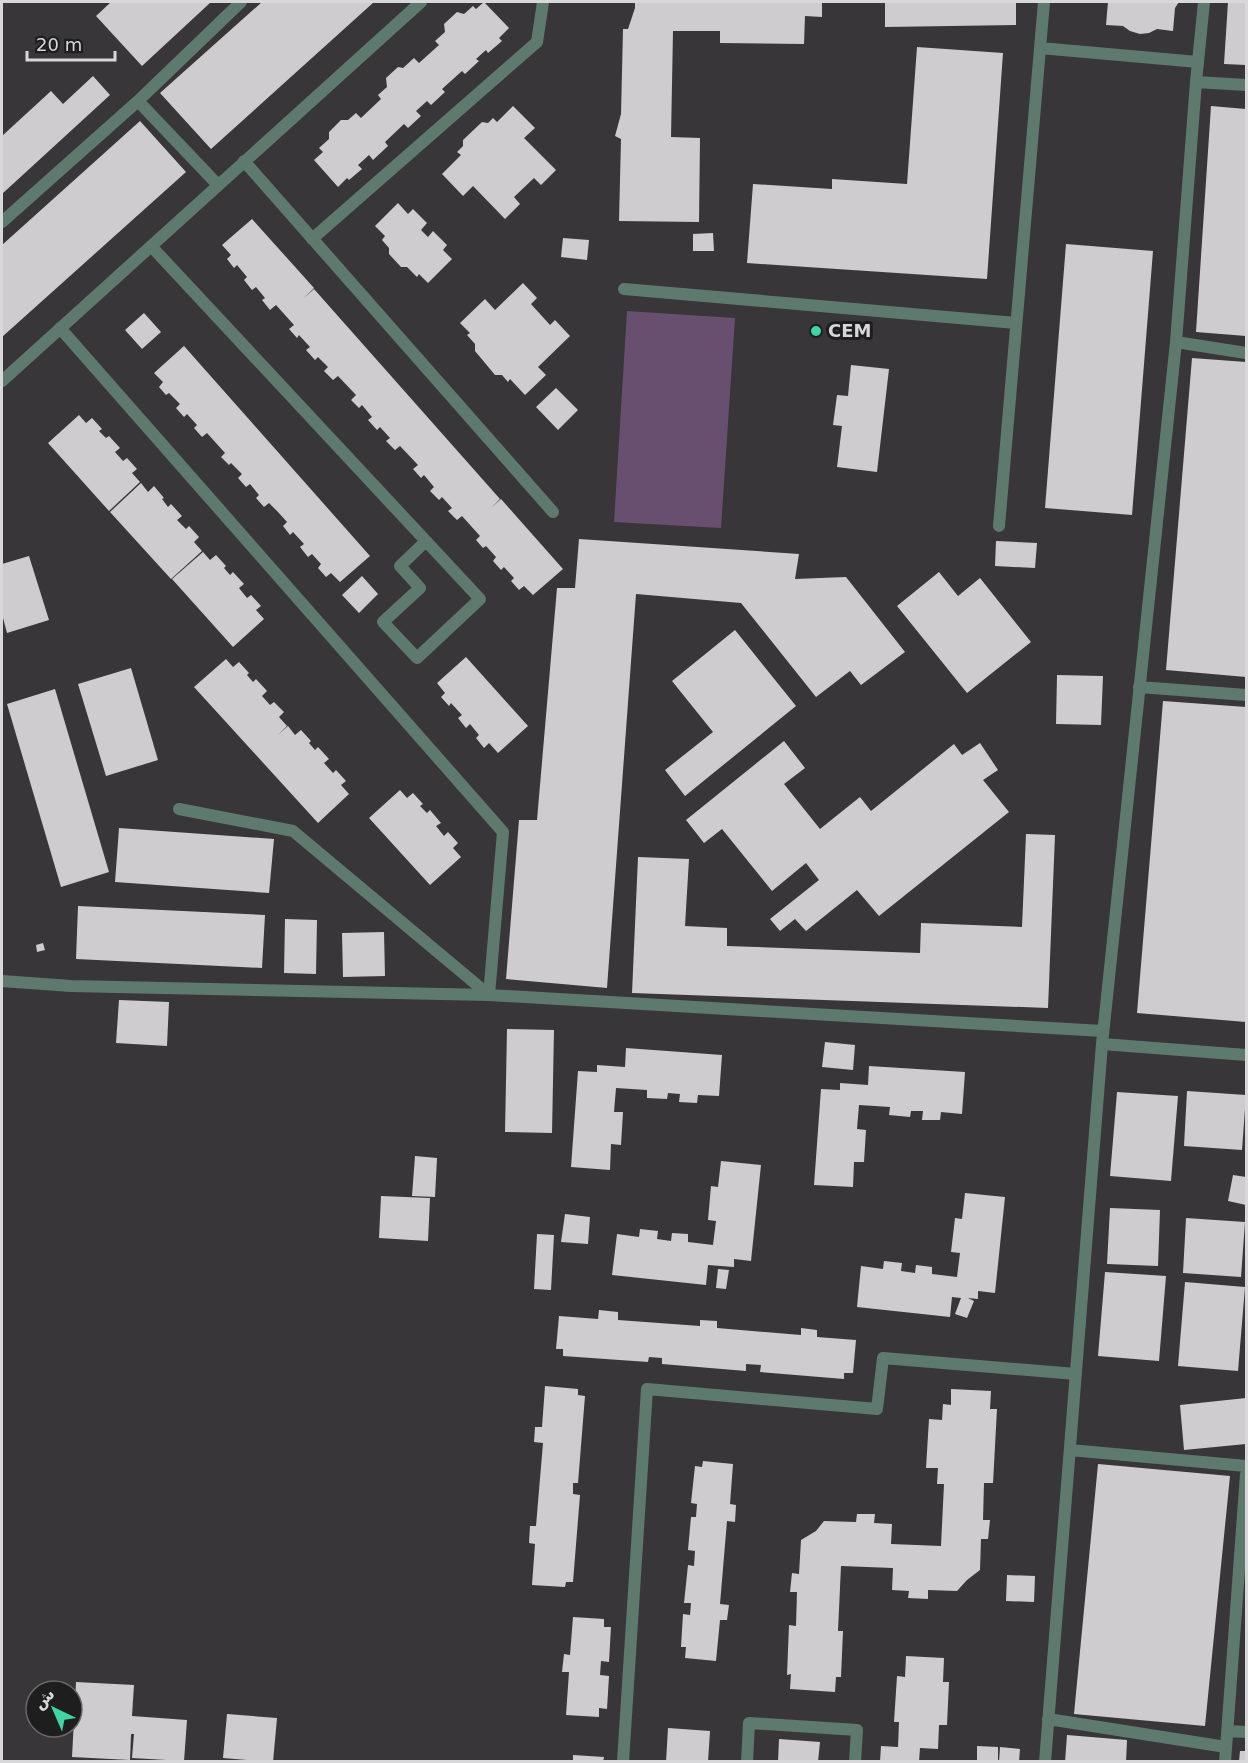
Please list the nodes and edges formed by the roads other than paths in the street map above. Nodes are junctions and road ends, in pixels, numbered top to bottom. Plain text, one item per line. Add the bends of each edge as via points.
1 (241, 2) edge
2 (421, 2) edge
3 (543, 2) edge
4 (1044, 2) edge
5 (1204, 2) edge
6 (1040, 48) junction
7 (1198, 62) junction
8 (1196, 82) junction
9 (1246, 85) edge
10 (138, 101) junction
11 (244, 161) junction
12 (218, 185) junction
13 (2, 222) edge
14 (312, 239) junction
15 (151, 246) junction
16 (624, 290) dead end
17 (1016, 323) junction
18 (60, 328) junction
19 (1176, 342) junction
20 (1246, 353) edge
21 (2, 381) edge
22 (553, 512) dead end
23 (999, 526) dead end
24 (426, 541) junction
25 (1139, 687) junction
26 (1246, 694) edge
27 (179, 809) dead end
28 (2, 981) edge
29 (489, 995) junction
30 (1103, 1038) junction
31 (1246, 1054) edge
32 (1076, 1374) junction
33 (1070, 1450) junction
34 (1246, 1466) edge
35 (1246, 1474) edge
36 (1241, 1620) edge
37 (1048, 1719) junction
38 (1228, 1731) junction
39 (1246, 1732) edge
40 (1226, 1747) junction
41 (623, 1761) edge
42 (747, 1761) edge
43 (855, 1761) edge
44 (1045, 1761) edge
45 (1225, 1761) edge

1 - 10 street
2 - 11 street
3 - 14 street via 537,42
4 - 6 street
5 - 7 street
6 - 7 street
6 - 17 street
7 - 8 street
8 - 9 street
8 - 19 street
10 - 12 street
10 - 13 street
11 - 12 street
11 - 14 street
12 - 15 street
14 - 22 street
15 - 18 street
15 - 24 street
16 - 17 street
17 - 23 street
18 - 21 street
18 - 29 street via 502,832
19 - 20 street
19 - 25 street
24 - 24 street via 400,566 420,588 383,622 417,658 480,599
25 - 26 street
25 - 30 street
27 - 29 street via 293,831
28 - 29 street via 71,986
29 - 30 street
30 - 31 street
30 - 32 street
32 - 33 street
32 - 41 street via 883,1358 877,1409 647,1389
33 - 34 street
33 - 37 street
35 - 36 street
36 - 38 street
37 - 40 street
37 - 44 street
38 - 39 street
38 - 40 street
40 - 45 street
42 - 43 street via 749,1723 857,1730

